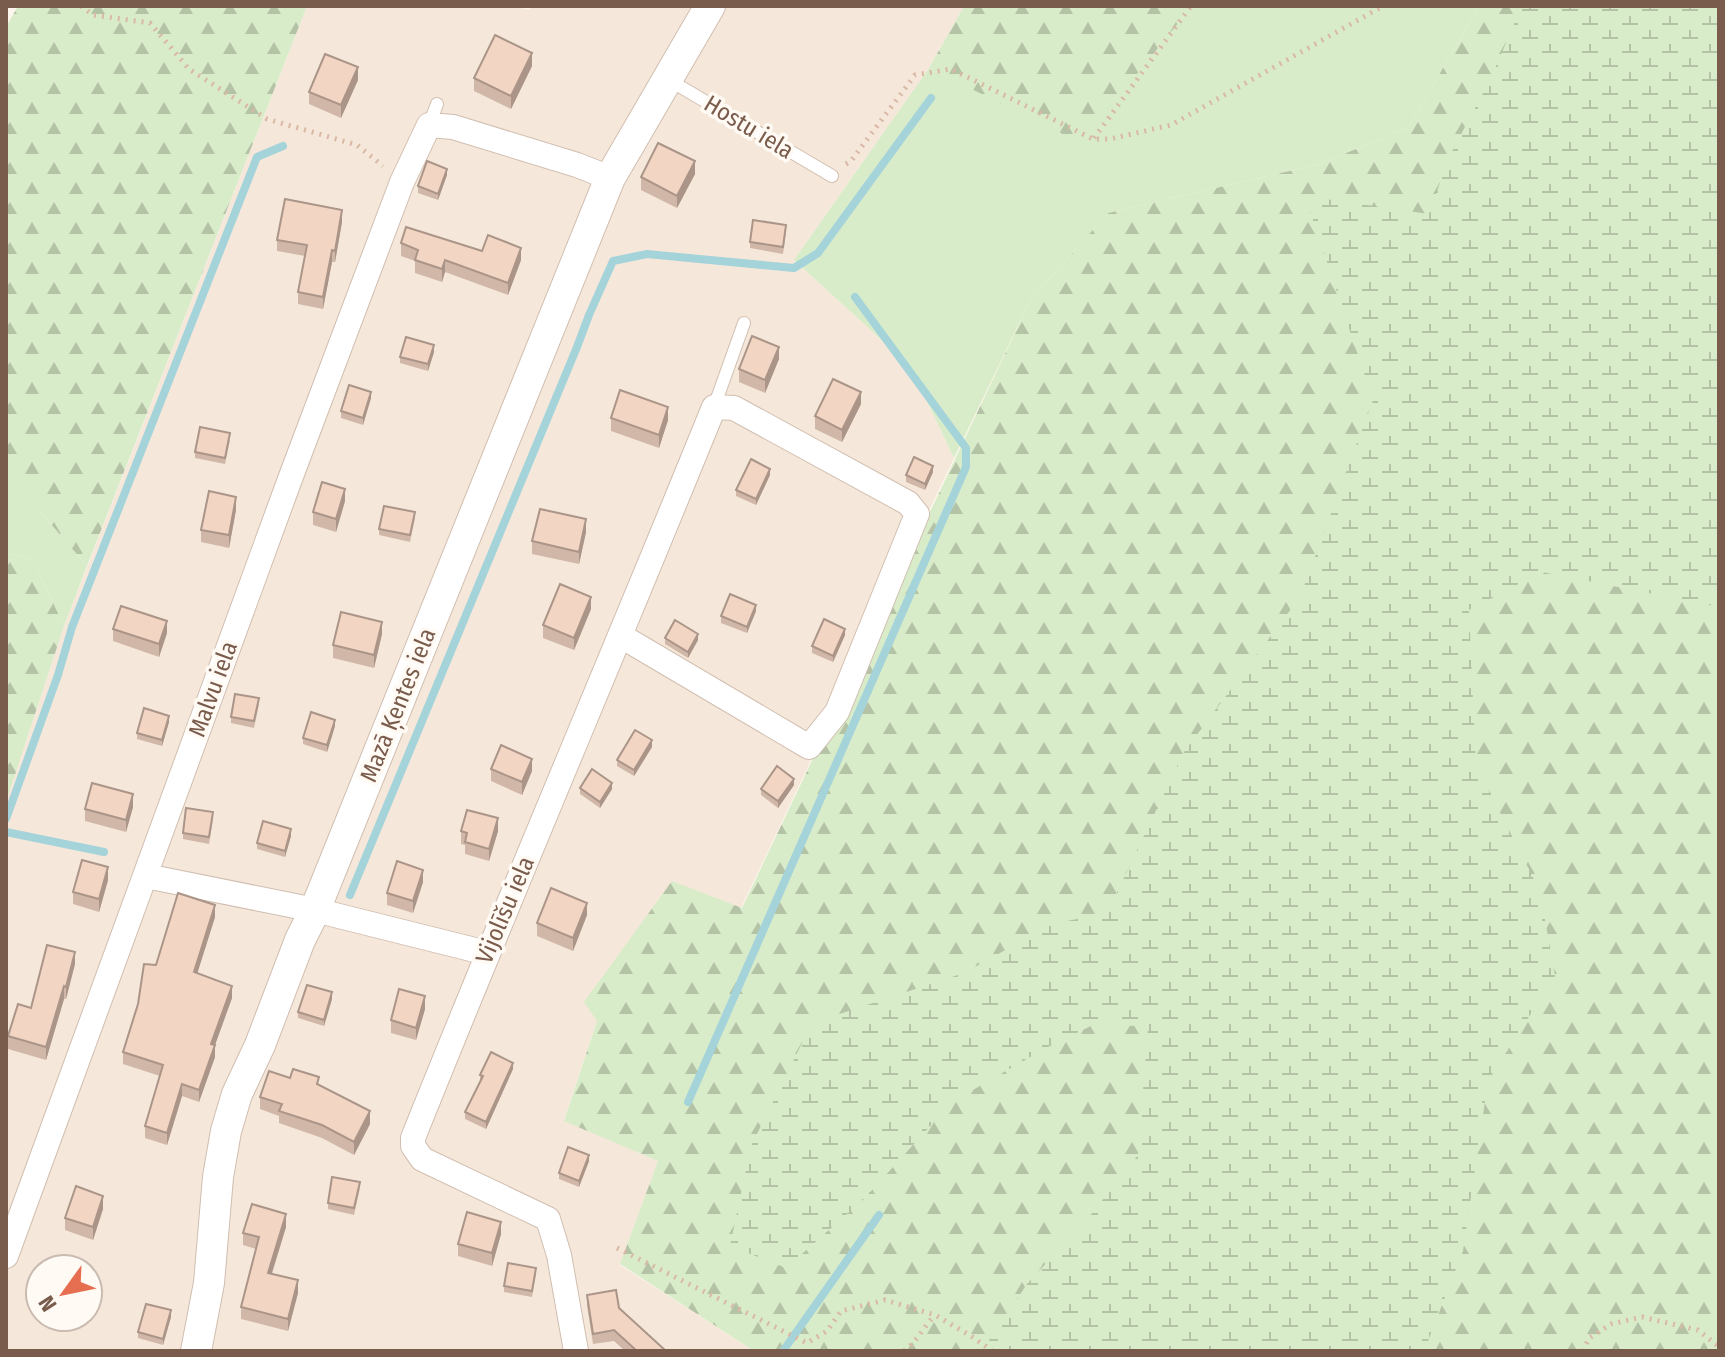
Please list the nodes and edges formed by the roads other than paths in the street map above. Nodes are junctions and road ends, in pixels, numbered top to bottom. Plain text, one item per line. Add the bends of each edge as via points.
1 (710, 6) edge
2 (667, 78) junction
3 (832, 176) road end
4 (610, 178) junction
5 (744, 323) dead end
6 (714, 407) junction
7 (621, 636) junction
8 (146, 876) junction
9 (315, 910) junction
10 (487, 953) junction
11 (6, 1256) edge
12 (196, 1351) edge
13 (576, 1351) edge

1 - 2 street, Mazā Ķentes iela
2 - 3 lane, Hostu iela
2 - 4 street, Mazā Ķentes iela
4 - 8 street, Malvu iela via 453,127 433,115 402,182
4 - 9 street, Mazā Ķentes iela
5 - 6 lane, Vijolīšu iela
6 - 7 street, Vijolīšu iela
6 - 7 street via 734,408 908,503 917,514 837,712 809,747
7 - 10 street, Vijolīšu iela
8 - 9 street
8 - 11 street, Malvu iela
9 - 10 street
9 - 12 street, Mazā Ķentes iela via 226,1131
10 - 13 street, Vijolīšu iela via 413,1146 422,1159 548,1219

